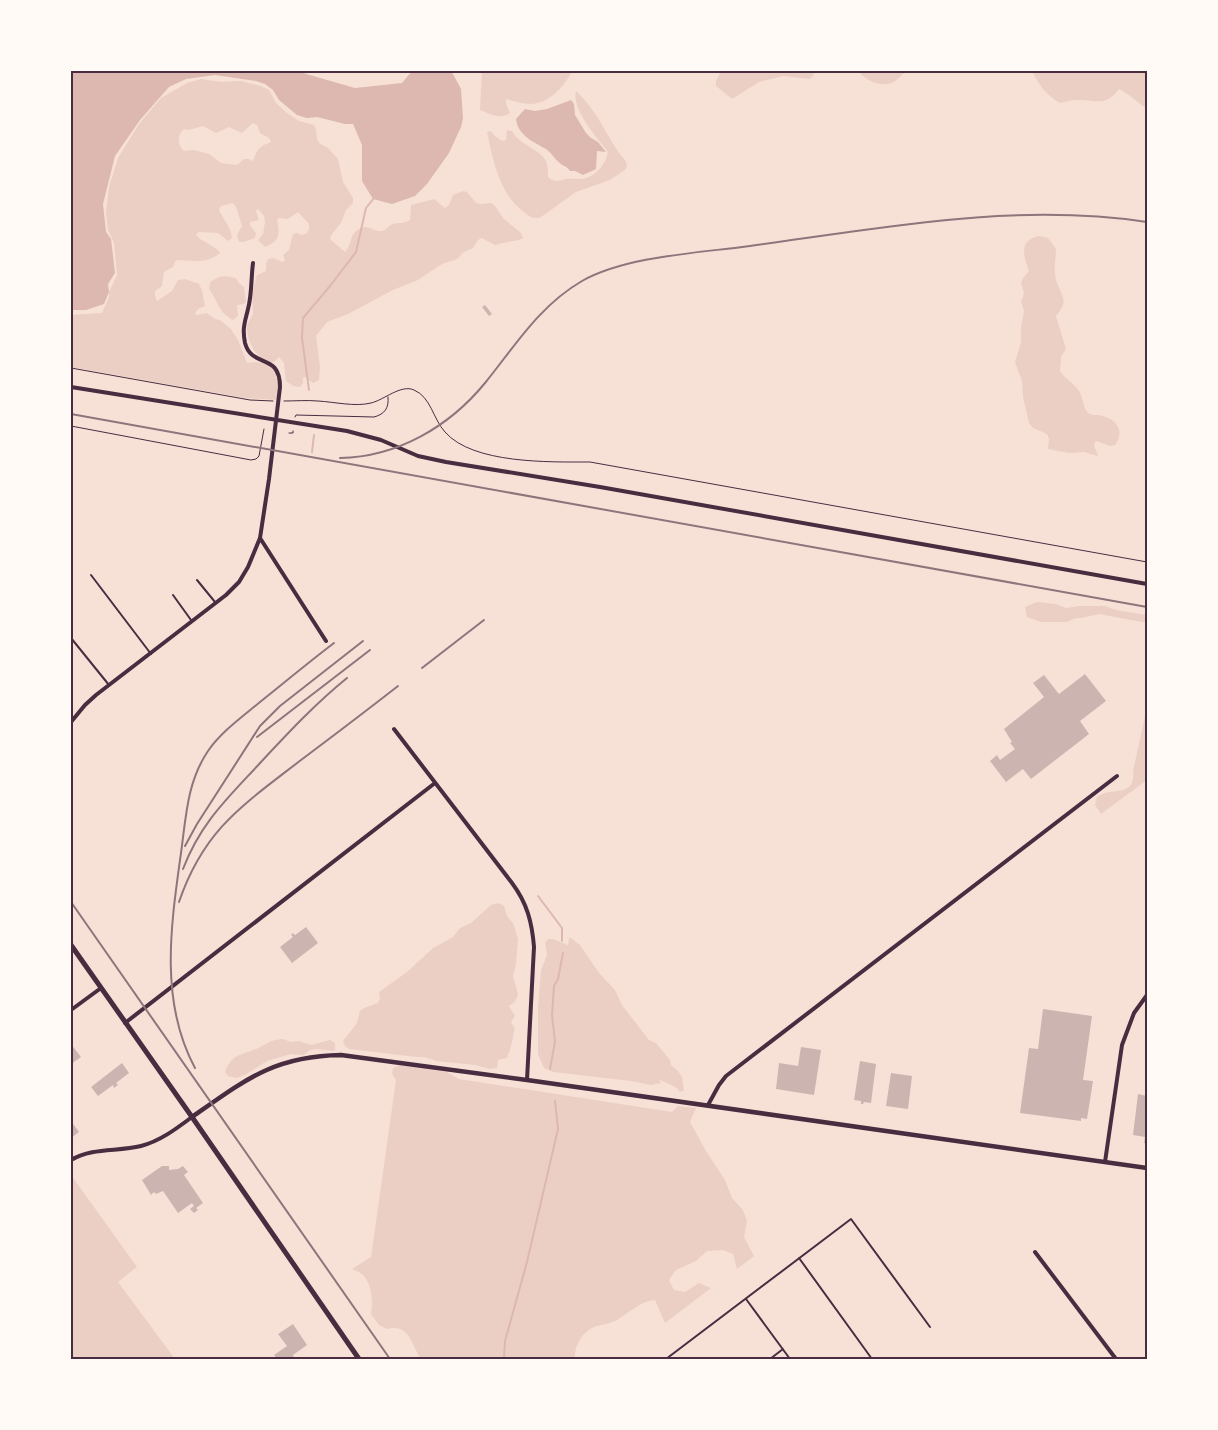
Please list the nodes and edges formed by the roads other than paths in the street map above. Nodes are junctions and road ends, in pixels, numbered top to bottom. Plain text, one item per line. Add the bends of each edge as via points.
1 (253, 263) dead end
2 (71, 387) edge
3 (276, 421) junction
4 (260, 538) junction
5 (91, 574) dead end
6 (197, 580) dead end
7 (1147, 584) edge
8 (173, 595) dead end
9 (216, 604) junction
10 (193, 622) junction
11 (71, 638) edge
12 (326, 641) dead end
13 (150, 654) junction
14 (109, 685) junction
15 (71, 722) edge
16 (394, 729) dead end
17 (1117, 776) dead end
18 (435, 783) junction
19 (71, 946) edge
20 (101, 988) junction
21 (1147, 995) edge
22 (71, 1010) edge
23 (125, 1023) junction
24 (527, 1080) junction
25 (708, 1105) junction
26 (192, 1117) junction
27 (71, 1160) edge
28 (1105, 1162) junction
29 (1147, 1168) edge
30 (1035, 1252) dead end
31 (799, 1258) junction
32 (746, 1299) junction
33 (930, 1327) dead end
34 (783, 1349) junction
35 (359, 1359) edge
36 (666, 1359) edge
37 (770, 1359) edge
38 (790, 1359) edge
39 (872, 1359) edge
40 (1116, 1359) edge

1 - 3 street via 244,320 246,343 255,357 272,364 280,376
2 - 3 street
3 - 4 street
3 - 7 street via 366,435 418,456 446,462
4 - 9 street via 239,582
4 - 12 street
5 - 13 lane
6 - 9 lane
8 - 10 lane
9 - 10 street
10 - 13 street
11 - 14 lane
13 - 14 street
14 - 15 street via 90,700
16 - 18 street
17 - 25 street via 726,1076
18 - 23 street
18 - 24 street via 516,888 529,912 534,947
19 - 20 main road
20 - 22 street
20 - 23 main road
21 - 28 street via 1134,1013 1122,1045
23 - 26 main road
24 - 25 street
24 - 26 street via 359,1056 312,1056 267,1069
25 - 28 street
26 - 27 street via 152,1142 92,1152
26 - 35 main road
28 - 29 street
30 - 40 street
31 - 32 lane
31 - 33 lane via 851,1219
31 - 39 lane
32 - 34 lane
32 - 36 lane
34 - 37 lane
34 - 38 lane

